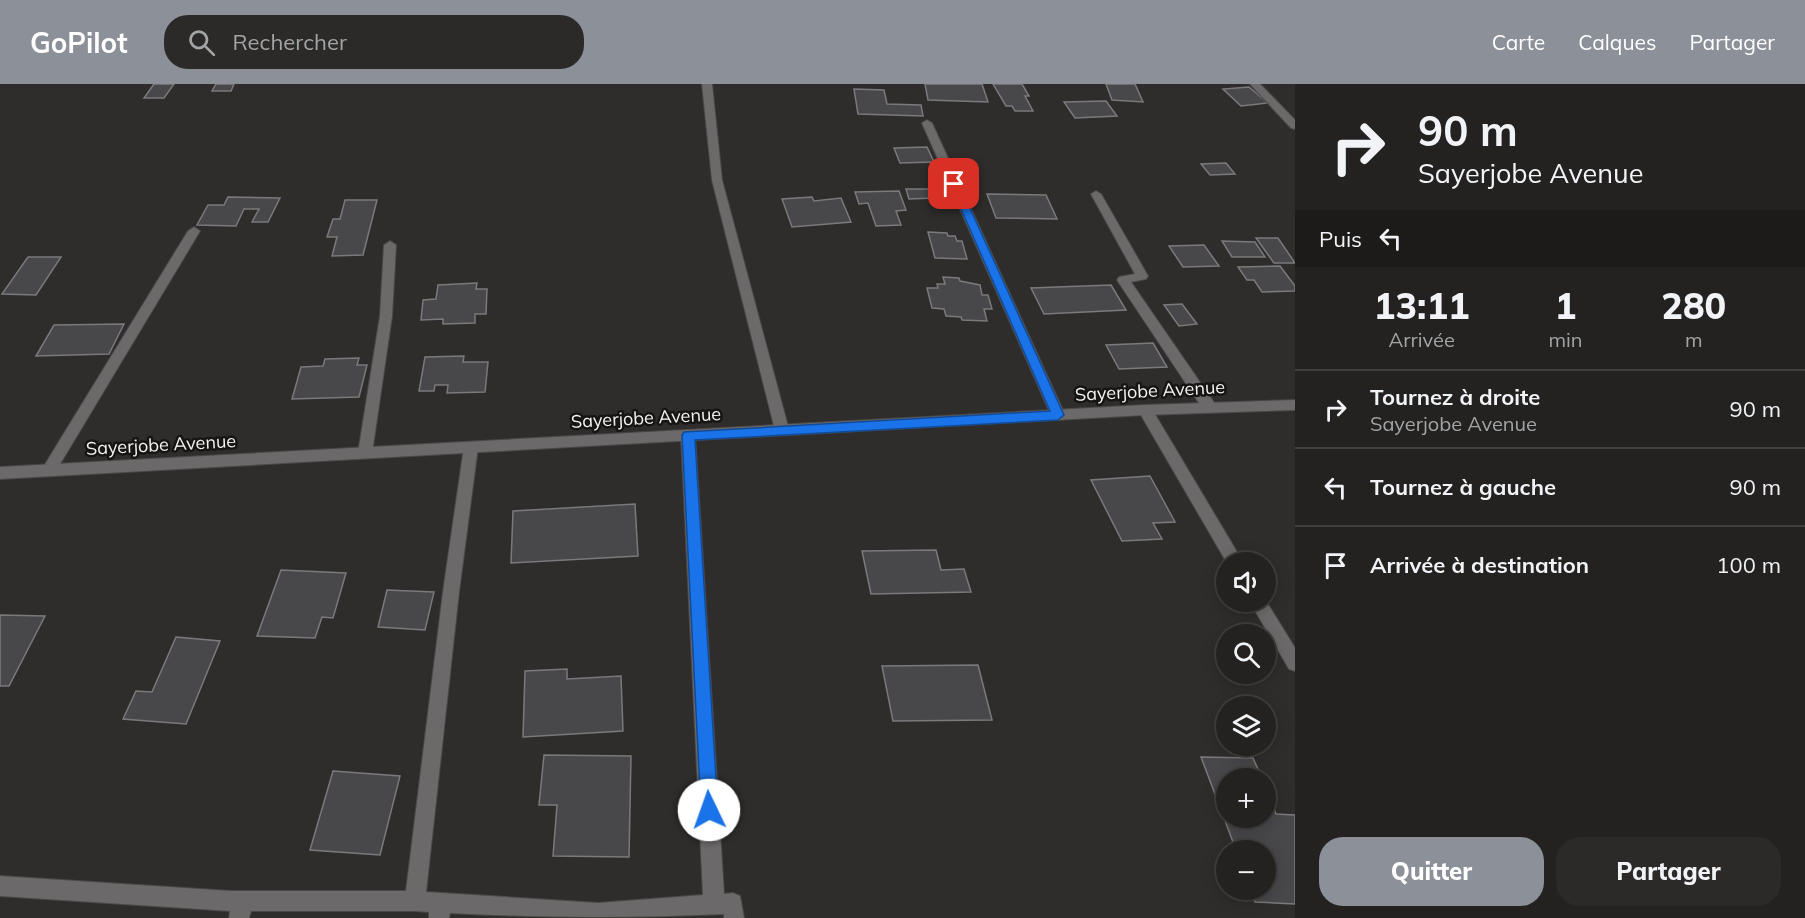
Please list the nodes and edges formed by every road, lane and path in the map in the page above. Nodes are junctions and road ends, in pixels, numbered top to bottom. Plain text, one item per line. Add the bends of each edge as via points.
1 (707, 84) edge
2 (1255, 84) edge
3 (927, 123) dead end
4 (1295, 126) edge
5 (1096, 194) dead end
6 (194, 231) dead end
7 (390, 245) dead end
8 (1295, 405) edge
9 (1210, 408) junction
10 (1145, 410) junction
11 (1058, 415) junction
12 (782, 430) junction
13 (688, 435) junction
14 (471, 447) junction
15 (365, 453) junction
16 (49, 470) junction
17 (0, 473) edge
18 (1229, 552) edge
19 (1264, 612) edge
20 (1295, 663) edge
21 (0, 886) edge
22 (415, 901) junction
23 (714, 904) junction
24 (241, 909) edge
25 (440, 910) edge
26 (734, 918) edge

1 - 12 street via 717,180
2 - 4 street
3 - 11 street
5 - 9 street via 1142,276 1123,279
6 - 16 street
7 - 15 street via 386,316
8 - 9 street, Sayerjobe Avenue
9 - 10 street, Sayerjobe Avenue
10 - 11 street, Sayerjobe Avenue
10 - 18 street
11 - 12 street, Sayerjobe Avenue
12 - 13 street, Sayerjobe Avenue
13 - 14 street, Sayerjobe Avenue
13 - 23 street
14 - 15 street, Sayerjobe Avenue
14 - 22 street
15 - 16 street, Sayerjobe Avenue
16 - 17 street, Sayerjobe Avenue
19 - 20 street
21 - 24 street
22 - 24 street
22 - 25 street
23 - 25 street via 598,913
23 - 26 street via 733,903

